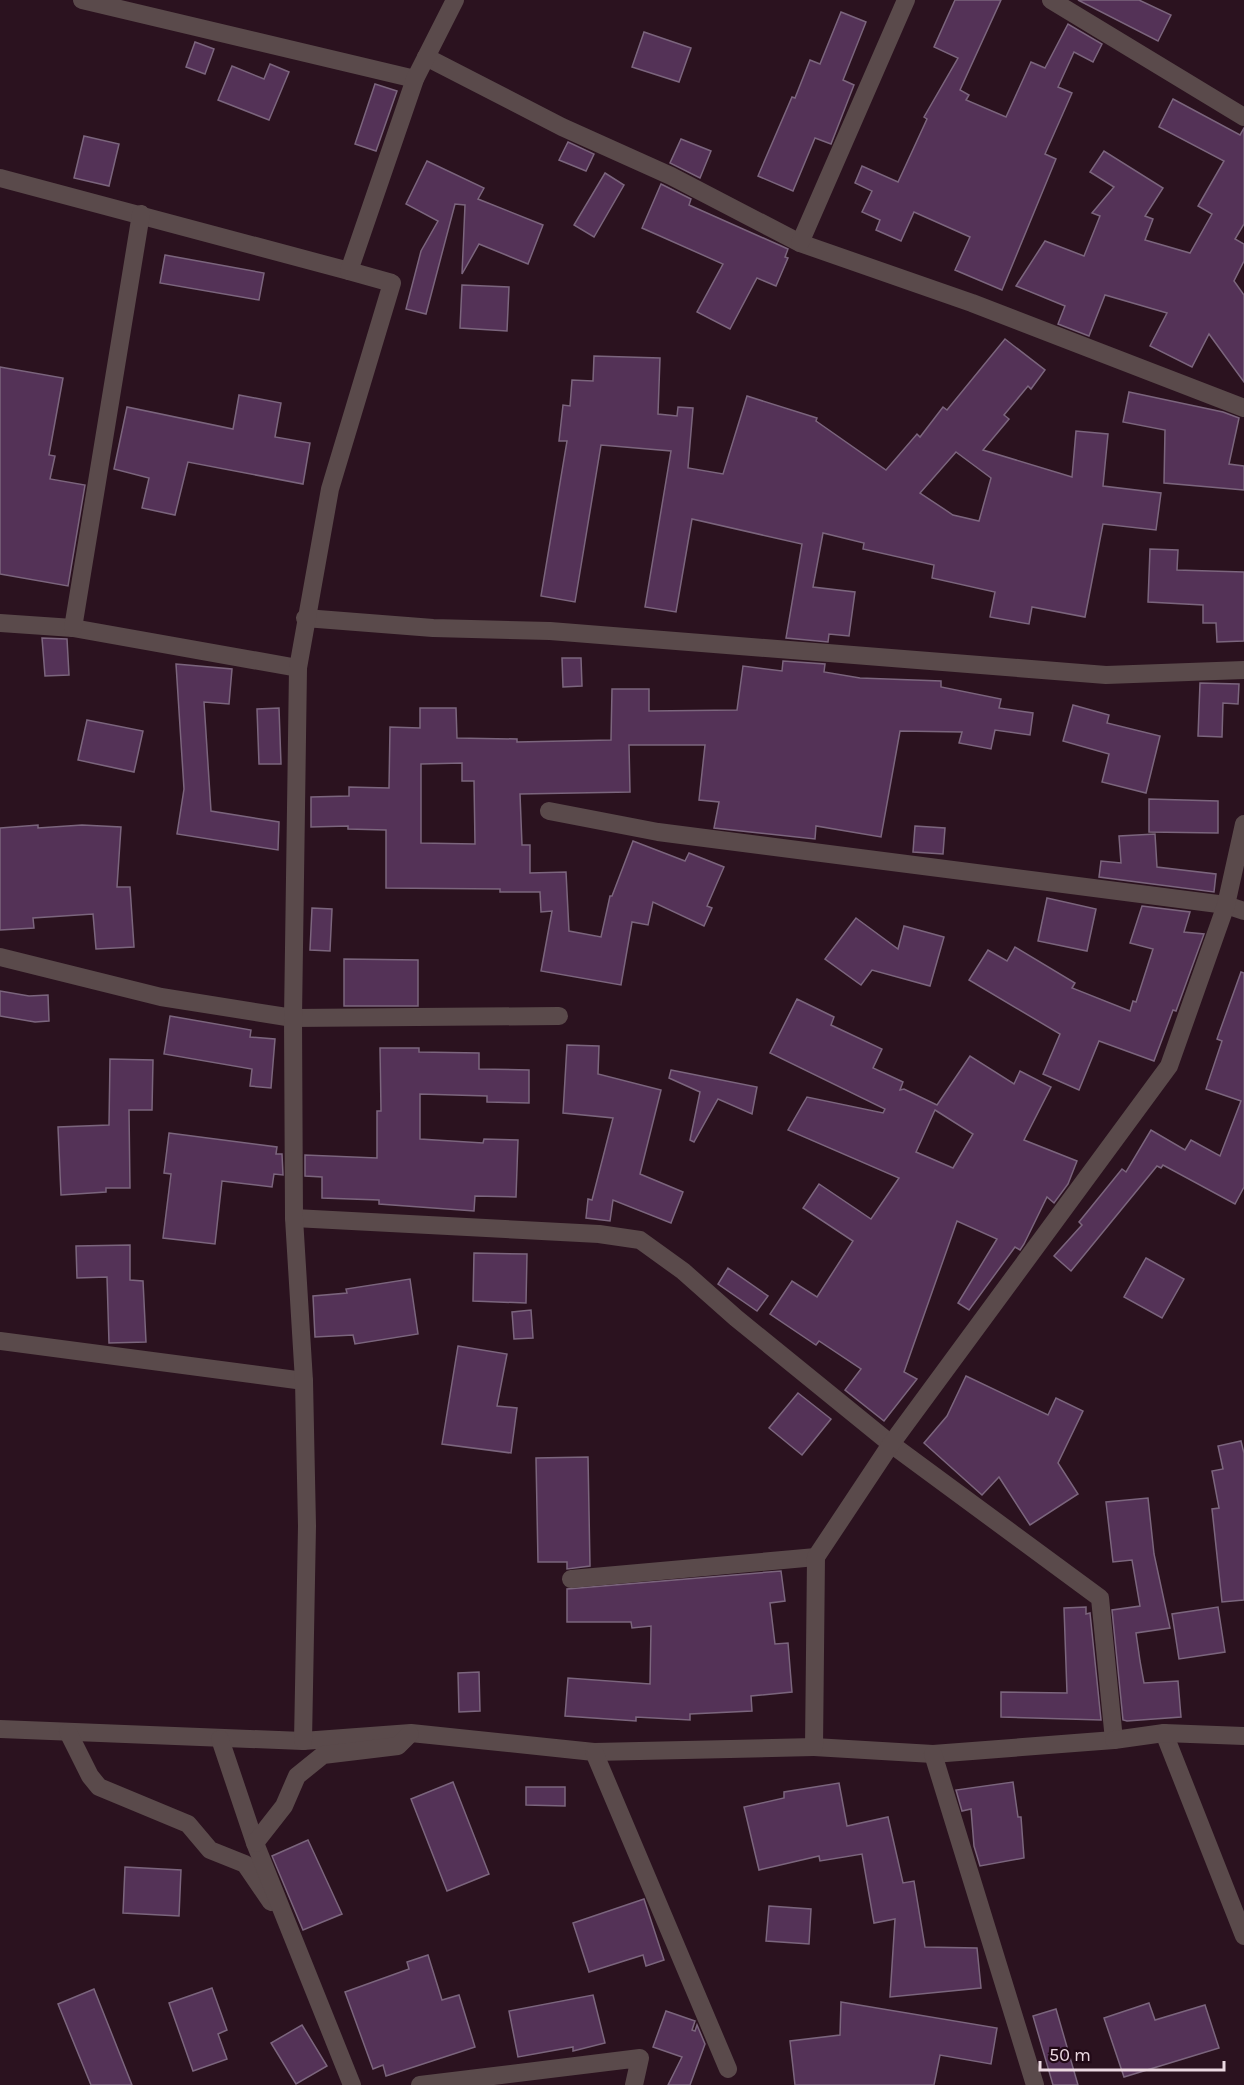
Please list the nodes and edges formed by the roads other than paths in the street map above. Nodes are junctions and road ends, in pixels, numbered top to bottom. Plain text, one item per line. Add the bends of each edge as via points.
1 (82, 0) edge
2 (455, 0) edge
3 (906, 0) edge
4 (1051, 0) edge
5 (426, 57) junction
6 (416, 79) junction
7 (1244, 117) edge
8 (0, 178) edge
9 (141, 214) junction
10 (800, 243) junction
11 (349, 271) junction
12 (1244, 408) edge
13 (305, 618) junction
14 (0, 623) edge
15 (74, 628) junction
16 (298, 668) junction
17 (1244, 670) edge
18 (549, 811) dead end
19 (1244, 824) edge
20 (1226, 905) junction
21 (1244, 911) edge
22 (0, 957) edge
23 (559, 1016) dead end
24 (292, 1018) junction
25 (294, 1218) junction
26 (0, 1341) edge
27 (304, 1381) junction
28 (891, 1444) junction
29 (816, 1557) junction
30 (571, 1579) dead end
31 (0, 1729) edge
32 (68, 1732) junction
33 (411, 1733) junction
34 (1164, 1733) junction
35 (1244, 1736) edge
36 (220, 1739) junction
37 (1114, 1740) junction
38 (303, 1741) junction
39 (814, 1747) junction
40 (594, 1752) junction
41 (933, 1754) junction
42 (255, 1843) junction
43 (289, 1927) junction
44 (1244, 1936) edge
45 (728, 2069) dead end
46 (352, 2085) edge
47 (420, 2085) edge
48 (634, 2085) edge
49 (1035, 2085) edge

1 - 6 street
2 - 5 street
3 - 10 street
4 - 7 street
5 - 6 street
5 - 10 street
6 - 11 street
8 - 9 street
9 - 11 street
9 - 15 street
10 - 12 street via 972,303
11 - 13 street via 392,283 330,489
13 - 16 street
13 - 17 street via 433,628 550,631 1106,675
14 - 15 street
15 - 16 street
16 - 24 street
18 - 20 street via 658,832
19 - 20 street
20 - 21 street
20 - 28 street via 1169,1066
22 - 24 street via 161,997
23 - 24 street
24 - 25 street
25 - 27 street
25 - 28 street via 599,1234 640,1240 683,1271
26 - 27 street
27 - 38 street via 307,1526
28 - 29 street
28 - 37 street via 1100,1598
29 - 30 street
29 - 39 street
31 - 32 street
32 - 36 street
32 - 43 street via 99,1787 188,1824 210,1850 245,1864
33 - 38 street
33 - 40 street
33 - 42 street via 398,1746 323,1755 297,1776 284,1806
34 - 35 street
34 - 37 street
34 - 44 street
36 - 38 street
36 - 42 street
37 - 41 street
39 - 40 street
39 - 41 street
40 - 45 street
41 - 49 street
42 - 43 street
43 - 46 street
47 - 48 street via 640,2058

